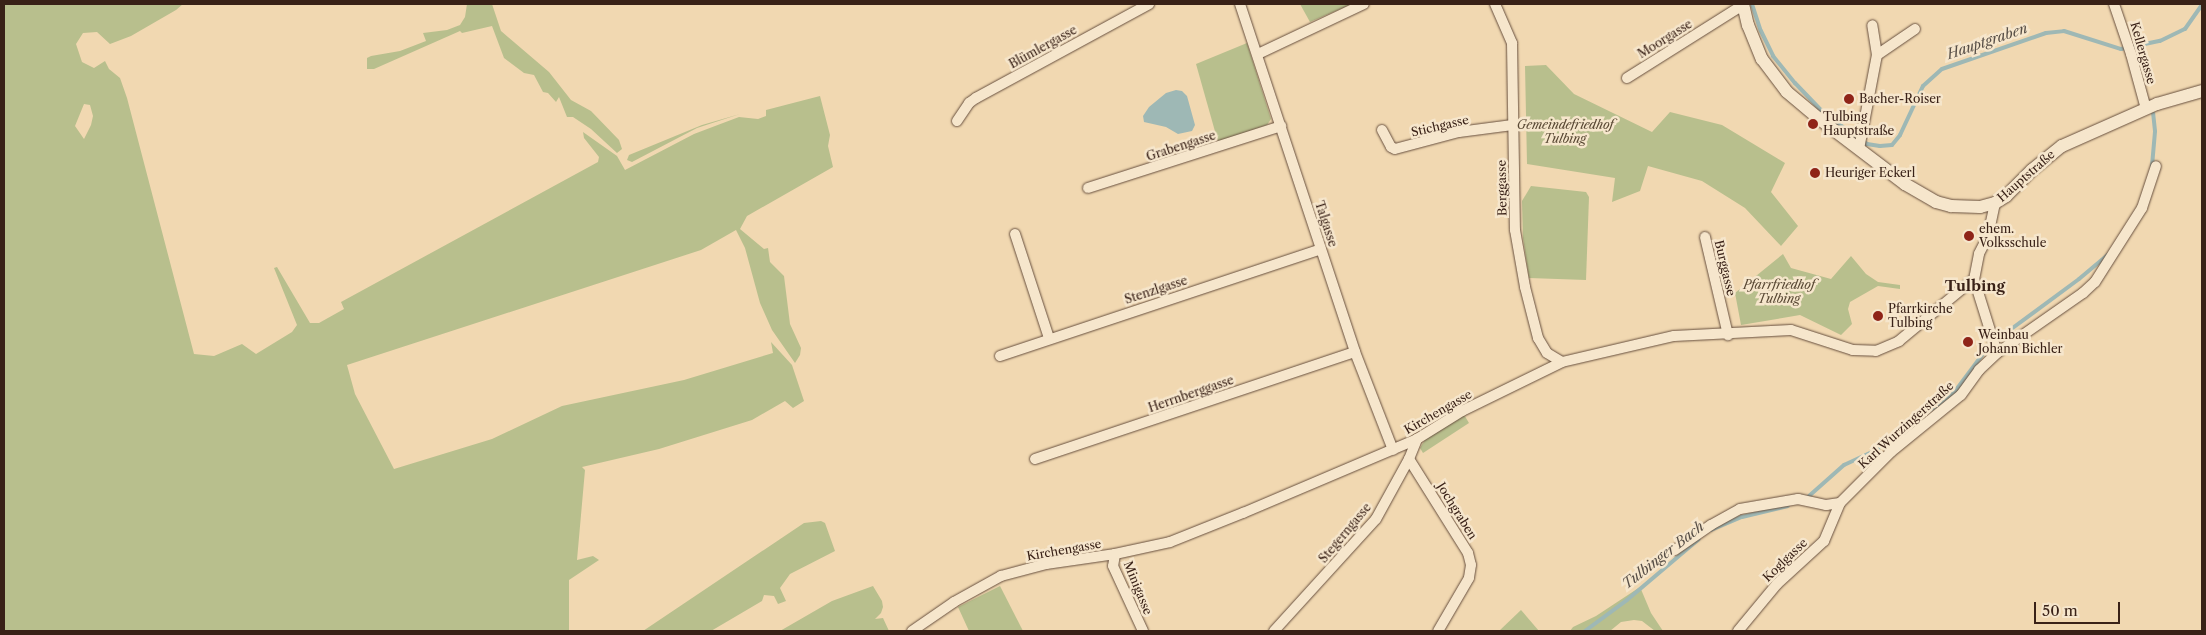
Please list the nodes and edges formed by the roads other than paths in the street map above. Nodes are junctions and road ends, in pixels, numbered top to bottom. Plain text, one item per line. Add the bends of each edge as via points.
1 (1148, 4) edge
2 (1240, 4) edge
3 (1364, 4) edge
4 (1494, 4) edge
5 (1743, 4) edge
6 (2114, 4) edge
7 (1872, 25) dead end
8 (1916, 29) dead end
9 (1258, 54) junction
10 (1877, 55) junction
11 (1626, 78) dead end
12 (2202, 91) edge
13 (2146, 109) junction
14 (957, 121) dead end
15 (1514, 125) junction
16 (1281, 126) junction
17 (1382, 130) dead end
18 (1859, 149) junction
19 (2156, 166) dead end
20 (1088, 188) dead end
21 (1995, 203) junction
22 (1014, 234) dead end
23 (1705, 237) dead end
24 (1321, 249) junction
25 (1974, 279) junction
26 (1728, 335) junction
27 (1049, 338) junction
28 (1355, 352) junction
29 (1998, 352) junction
30 (1000, 356) dead end
31 (1562, 362) junction
32 (1417, 439) junction
33 (1393, 450) junction
34 (1035, 459) dead end
35 (1410, 459) junction
36 (1840, 503) junction
37 (1675, 550) dead end
38 (1114, 554) junction
39 (912, 631) edge
40 (1143, 631) edge
41 (1274, 631) edge
42 (1438, 631) edge
43 (1738, 631) edge

1 - 14 street, Blümlergasse via 976,98
2 - 9 street, Talgasse
3 - 9 street
4 - 15 street, Berggasse via 1512,43
5 - 11 street, Moorgasse
5 - 18 street via 1755,45 1770,71 1787,92
6 - 13 street, Kellergasse
7 - 10 street
8 - 10 street
9 - 16 street, Talgasse
10 - 18 street
12 - 13 street, Hauptstraße
13 - 21 street, Hauptstraße via 2062,146
15 - 17 street, Stichgasse via 1459,132 1395,149
15 - 31 street, Berggasse via 1515,230 1525,286 1538,338 1546,353
16 - 20 street, Grabengasse
16 - 24 street, Talgasse
18 - 21 street via 1905,184 1936,202 1966,208
19 - 29 street, Karl Wurzingerstraße via 2142,208 2095,282
21 - 25 street, Hauptstraße
22 - 27 street
23 - 26 street, Burggasse
24 - 27 street, Stenzlgasse
24 - 28 street, Talgasse
25 - 26 street, Kirchengasse via 1898,341 1876,351 1853,350 1791,330
25 - 29 street, Hauptstraße
26 - 31 street, Kirchengasse via 1674,336
27 - 30 street, Stenzlgasse
28 - 33 street, Talgasse
28 - 34 street, Herrnberggasse
29 - 36 street, Karl Wurzingerstraße via 1979,370 1961,395 1914,431
31 - 32 street, Kirchengasse via 1462,411
32 - 33 street, Kirchengasse
32 - 35 street, Stegerngasse
33 - 38 street, Kirchengasse via 1170,542
35 - 41 street, Stegerngasse via 1376,519
35 - 42 street, Jochgraben via 1471,562 1469,578
36 - 37 street via 1826,505 1798,499 1740,510
36 - 43 street, Koglgasse via 1824,541 1777,584
38 - 39 street, Kirchengasse via 1046,564 1001,576 954,602
38 - 40 street, Minigasse via 1113,566

